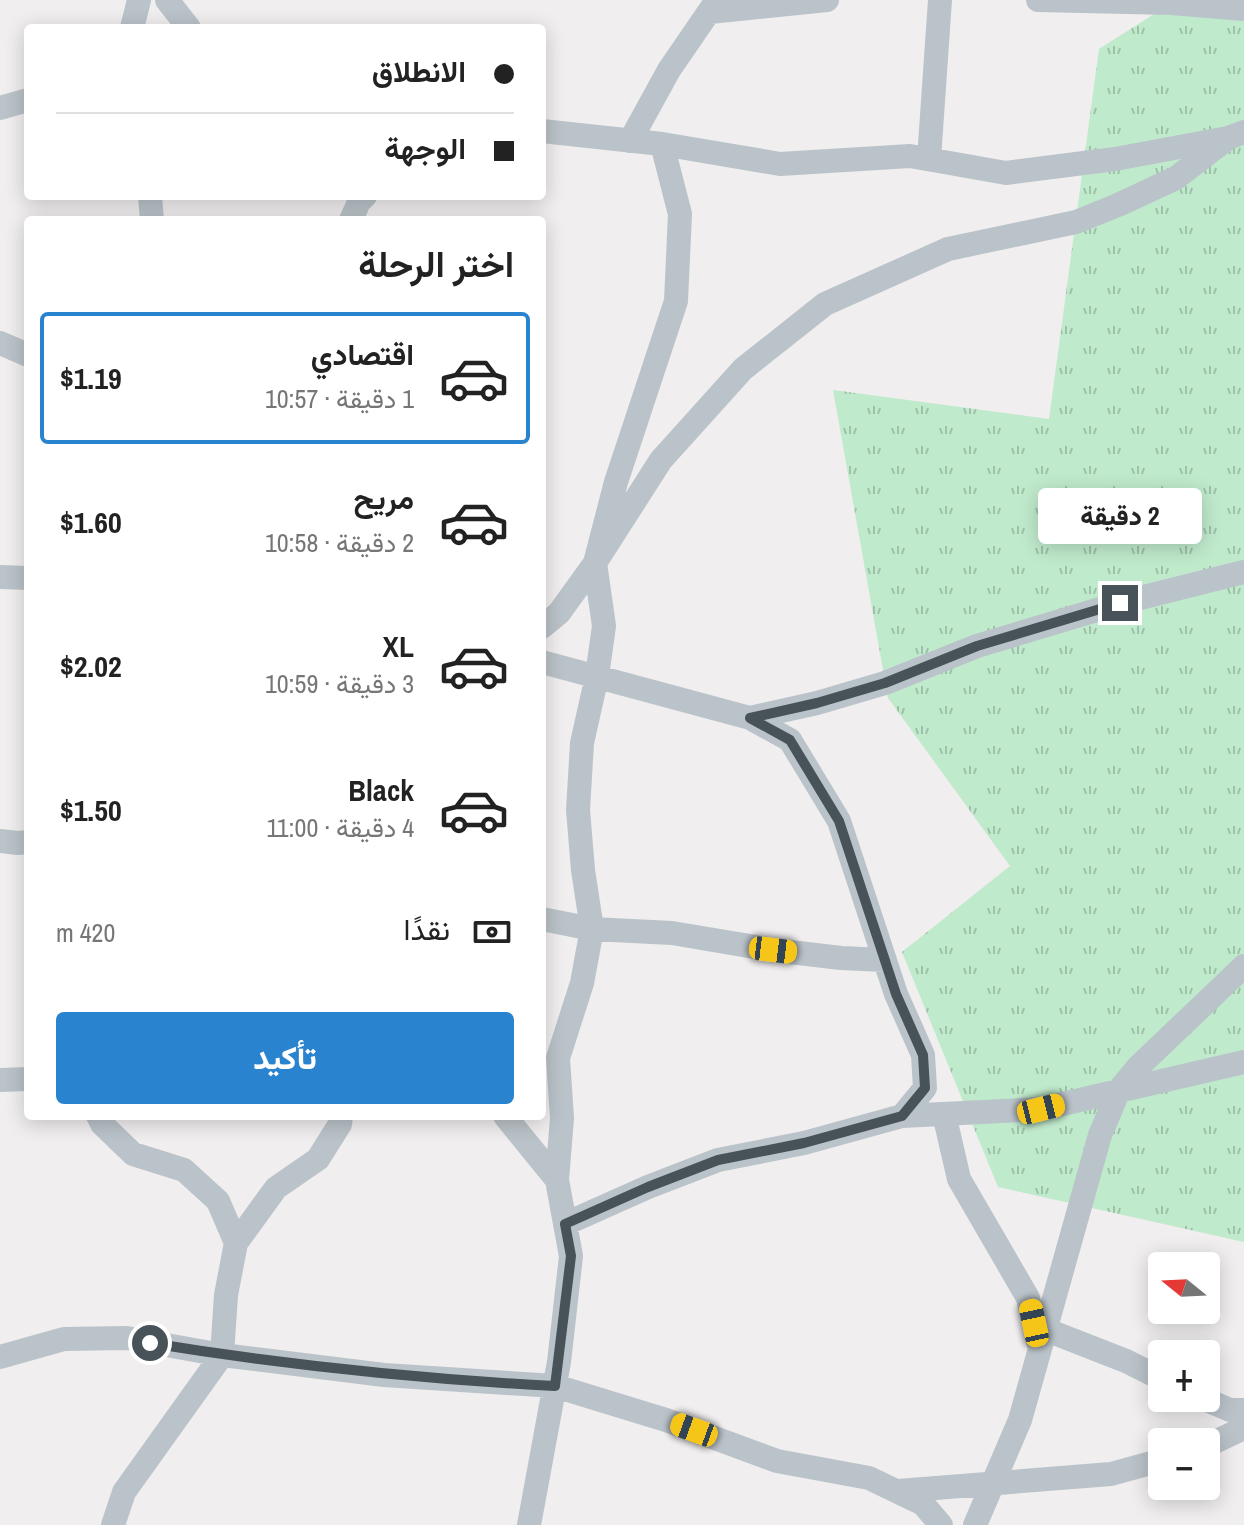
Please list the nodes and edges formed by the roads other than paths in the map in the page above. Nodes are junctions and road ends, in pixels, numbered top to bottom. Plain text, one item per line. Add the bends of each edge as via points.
1 (139, 0) edge
2 (167, 0) edge
3 (827, 0) edge
4 (940, 0) edge
5 (1038, 0) edge
6 (713, 6) edge
7 (1244, 9) edge
8 (133, 24) edge
9 (186, 24) edge
10 (24, 101) edge
11 (0, 108) edge
12 (546, 131) edge
13 (1236, 135) edge
14 (630, 141) junction
15 (662, 144) junction
16 (929, 159) junction
17 (0, 343) edge
18 (24, 353) edge
19 (595, 563) junction
20 (1244, 572) edge
21 (0, 577) edge
22 (24, 578) edge
23 (546, 624) edge
24 (546, 663) edge
25 (597, 676) junction
26 (750, 718) junction
27 (0, 841) edge
28 (24, 842) edge
29 (546, 920) edge
30 (592, 929) junction
31 (885, 960) junction
32 (1244, 966) edge
33 (1244, 1062) edge
34 (24, 1079) edge
35 (0, 1080) edge
36 (1119, 1090) junction
37 (944, 1114) junction
38 (902, 1116) junction
39 (100, 1120) edge
40 (340, 1120) edge
41 (508, 1120) edge
42 (557, 1180) junction
43 (565, 1224) junction
44 (236, 1243) junction
45 (1042, 1339) junction
46 (222, 1355) junction
47 (0, 1357) edge
48 (1148, 1372) edge
49 (555, 1386) junction
50 (1220, 1406) edge
51 (1244, 1410) edge
52 (1244, 1428) edge
53 (1220, 1439) edge
54 (1148, 1464) edge
55 (993, 1483) junction
56 (896, 1491) junction
57 (113, 1525) edge
58 (529, 1525) edge
59 (941, 1525) edge
60 (975, 1525) edge

1 - 8 street
2 - 9 street
3 - 6 street
4 - 16 street
5 - 7 street
6 - 14 street
10 - 11 street
12 - 14 street
13 - 16 street via 1006,173
13 - 19 street via 1176,178 1118,205 1076,222 948,249 825,304 743,369 661,460
14 - 15 street
15 - 16 street via 780,164
15 - 19 street via 680,214 676,301
17 - 18 street
19 - 23 street
19 - 25 street via 604,626
20 - 26 street via 1120,603 977,646 885,683
21 - 22 street
24 - 25 street
25 - 26 street
25 - 30 street via 582,743 578,810
26 - 31 street via 790,740 839,821
27 - 28 street
29 - 30 street
30 - 31 street via 672,933 773,950
30 - 42 street via 582,983 558,1058 562,1118
31 - 38 street via 923,1055 925,1088
32 - 36 street
33 - 36 street
34 - 35 street
36 - 37 street via 1041,1109
36 - 45 street via 1100,1135
37 - 38 street
37 - 45 street via 959,1179 1028,1298
38 - 43 street via 718,1160
39 - 44 street via 133,1154 184,1170 218,1201
40 - 44 street via 318,1159 276,1188
41 - 42 street
42 - 43 street
43 - 49 street via 571,1256
44 - 46 street
45 - 48 street
45 - 55 street via 1020,1420
46 - 47 street via 127,1338 64,1339
46 - 49 street via 384,1375
46 - 57 street via 124,1492
49 - 56 street via 777,1461 869,1478
49 - 58 street
50 - 51 street
52 - 53 street
54 - 55 street via 1111,1474
55 - 56 street
55 - 60 street
56 - 59 street via 923,1504

